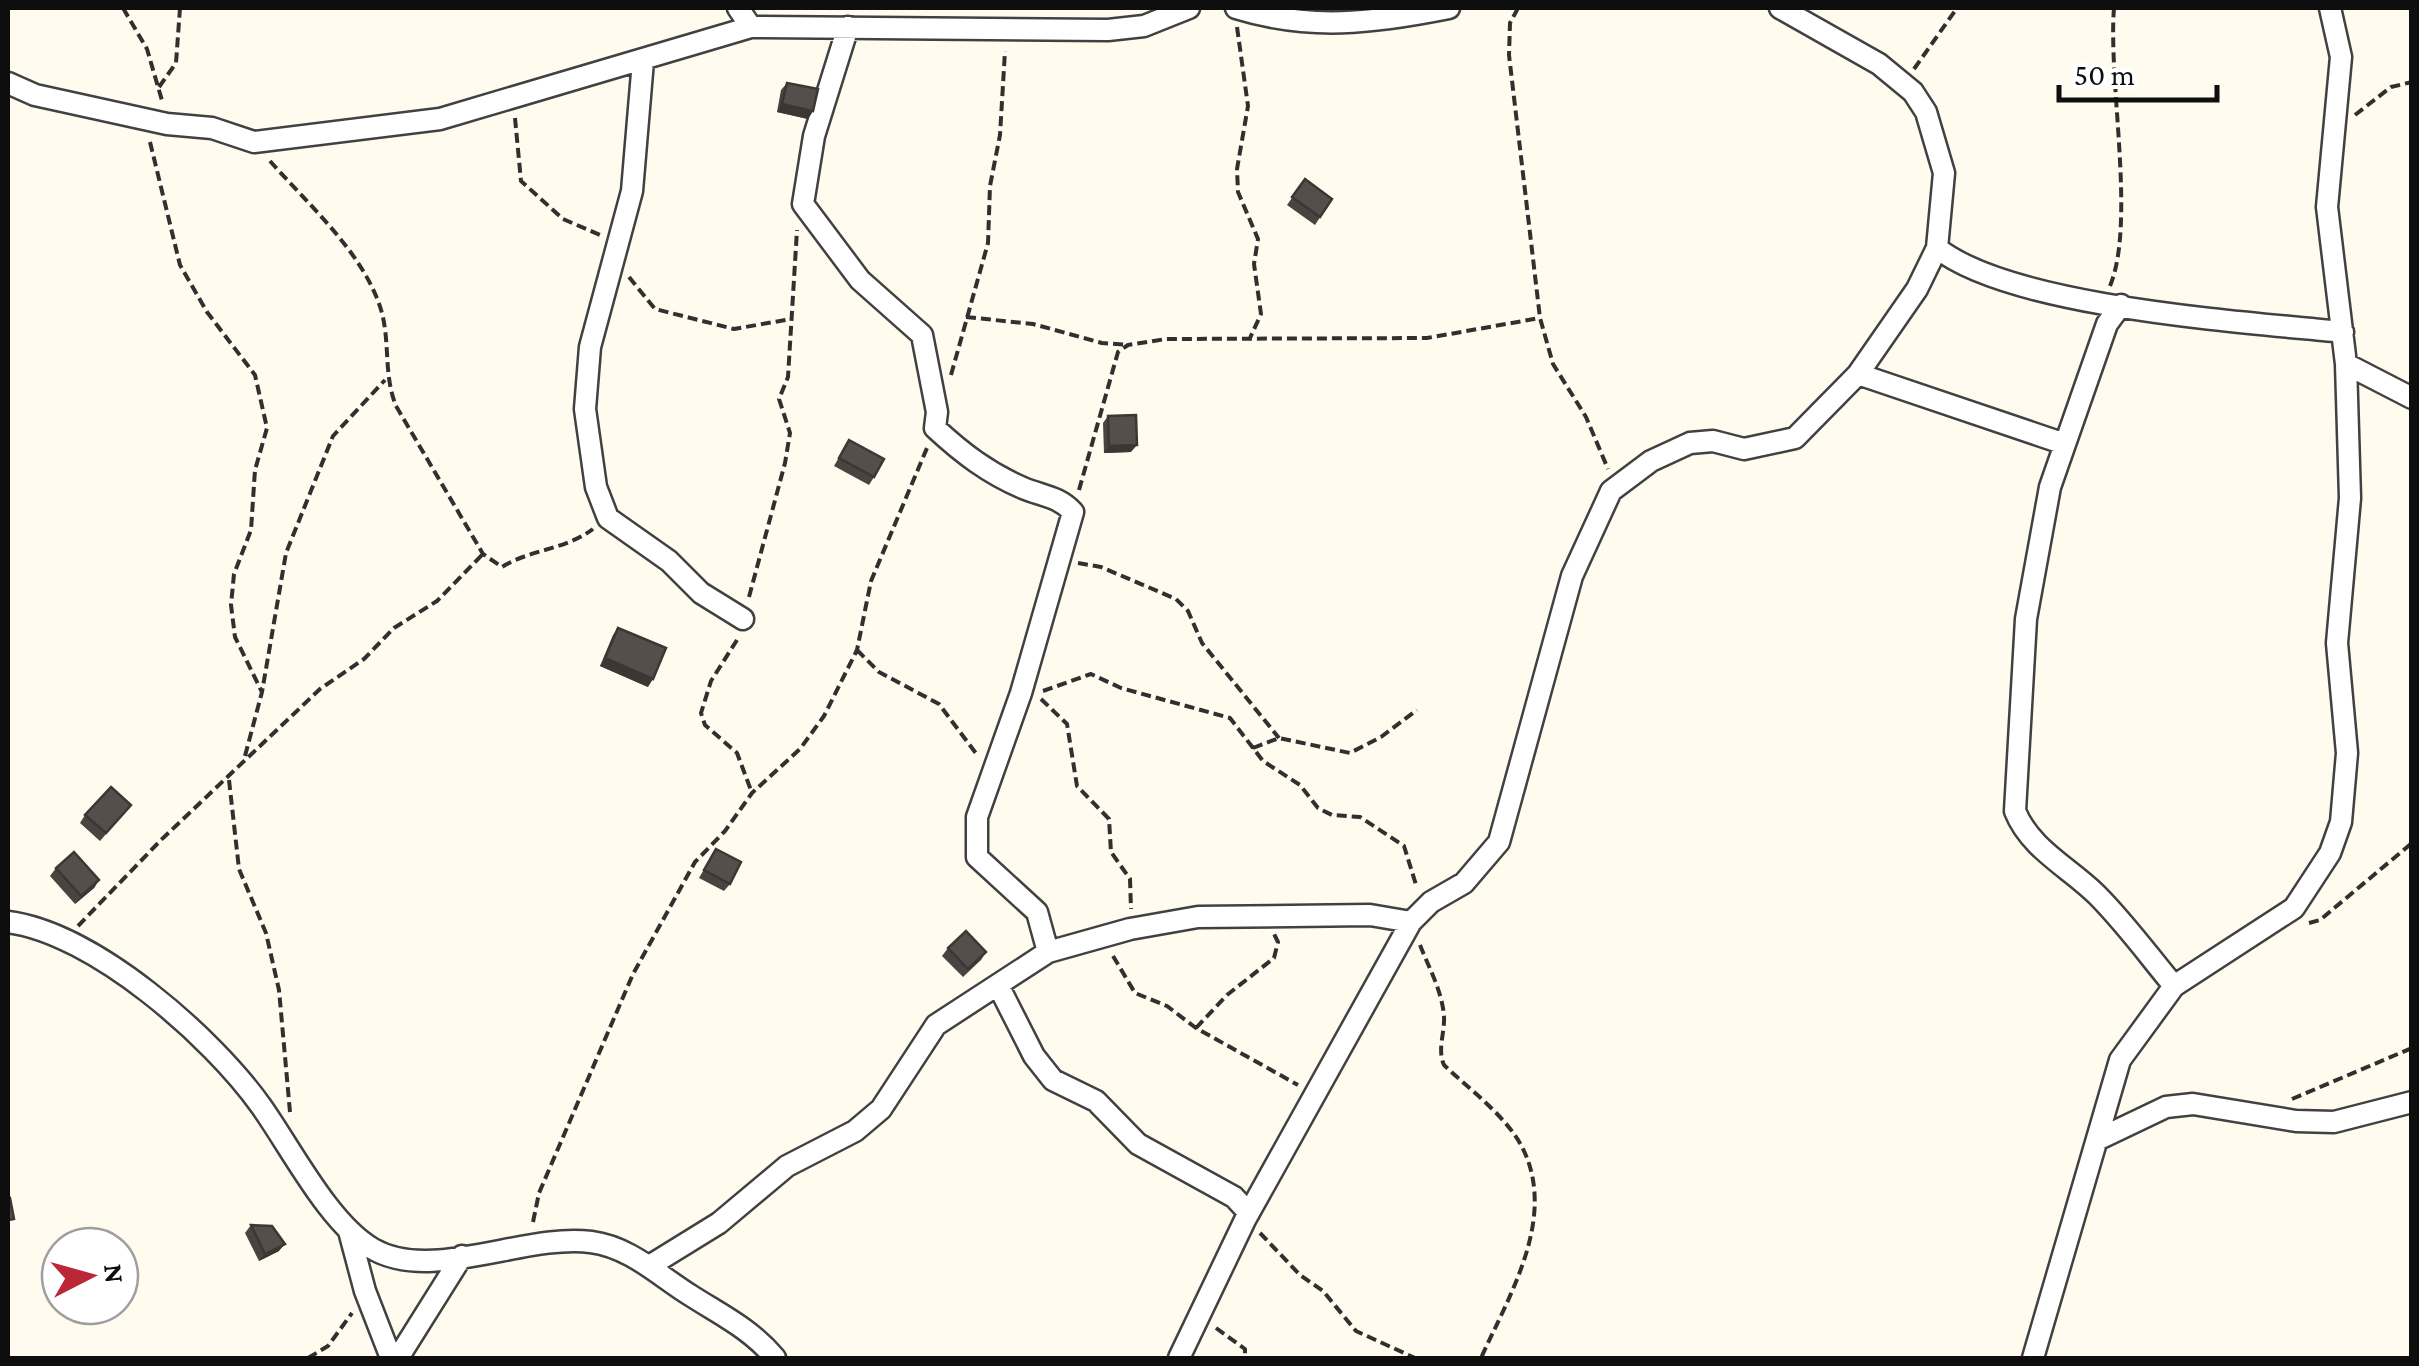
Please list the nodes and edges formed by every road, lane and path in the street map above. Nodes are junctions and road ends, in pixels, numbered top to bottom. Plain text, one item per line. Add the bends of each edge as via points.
1 (123, 8) edge
2 (180, 8) edge
3 (738, 8) edge
4 (1189, 8) edge
5 (1449, 8) edge
6 (1518, 8) edge
7 (1780, 8) edge
8 (1957, 8) edge
9 (2114, 8) edge
10 (2330, 8) edge
11 (1236, 18) edge
12 (1007, 26) junction
13 (751, 27) junction
14 (848, 27) junction
15 (642, 60) junction
16 (2412, 82) edge
17 (8, 83) edge
18 (1901, 84) junction
19 (159, 87) junction
20 (508, 100) junction
21 (144, 117) junction
22 (167, 124) junction
23 (2336, 131) junction
24 (254, 142) junction
25 (803, 204) junction
26 (1936, 248) junction
27 (617, 252) junction
28 (2112, 303) junction
29 (966, 317) junction
30 (1540, 318) junction
31 (791, 319) junction
32 (2344, 332) junction
33 (1250, 340) junction
34 (1128, 345) junction
35 (2346, 364) junction
36 (1858, 374) junction
37 (385, 380) junction
38 (2412, 398) edge
39 (936, 420) junction
40 (2065, 444) junction
41 (1611, 491) junction
42 (1073, 512) junction
43 (608, 518) junction
44 (483, 554) junction
45 (1060, 560) junction
46 (743, 619) junction
47 (857, 650) junction
48 (262, 692) junction
49 (1417, 710) dead end
50 (1280, 738) junction
51 (1254, 748) junction
52 (244, 760) junction
53 (992, 776) junction
54 (229, 780) junction
55 (752, 793) junction
56 (2412, 843) edge
57 (1431, 902) junction
58 (1267, 919) junction
59 (8, 922) edge
60 (1411, 922) junction
61 (2301, 925) dead end
62 (1130, 929) junction
63 (1100, 936) junction
64 (64, 940) junction
65 (1048, 952) junction
66 (2174, 986) junction
67 (999, 987) junction
68 (1196, 1028) junction
69 (2412, 1048) edge
70 (1309, 1100) junction
71 (2290, 1100) dead end
72 (2412, 1102) edge
73 (2099, 1139) junction
74 (288, 1146) junction
75 (1247, 1217) junction
76 (349, 1231) junction
77 (527, 1246) junction
78 (462, 1256) junction
79 (651, 1265) junction
80 (365, 1292) junction
81 (1196, 1314) junction
82 (308, 1358) edge
83 (394, 1358) edge
84 (775, 1358) edge
85 (1179, 1358) edge
86 (1245, 1358) edge
87 (1415, 1358) edge
88 (1481, 1358) edge
89 (2033, 1358) edge

1 - 19 path
2 - 19 path via 176,64
3 - 13 street
4 - 12 street via 1144,26 1108,30
5 - 11 street via 1378,23
6 - 30 path via 1510,23 1509,55
7 - 18 street via 1879,64
8 - 18 path
9 - 28 path via 2120,230
10 - 23 street via 2341,58
11 - 33 path via 1248,106 1238,192 1258,239 1261,314
12 - 14 street
12 - 29 path via 988,243
13 - 14 street
13 - 15 street
14 - 25 street via 814,136
15 - 20 street
15 - 27 street via 632,191
16 - 23 path via 2391,87
17 - 21 street via 35,96
18 - 26 street via 1926,112 1944,173
19 - 22 path
20 - 24 street via 440,119
20 - 27 path via 521,181 562,220
21 - 22 street
21 - 48 path via 180,265 255,375 267,428 231,605 235,637
22 - 24 street via 212,128
23 - 32 street via 2328,207
24 - 37 path via 360,265 386,332
25 - 31 path
25 - 39 street via 860,280 922,335
26 - 28 street via 1957,264 2010,284
26 - 36 street via 1917,289
27 - 31 path via 655,309 734,329
27 - 43 street via 590,347 585,409 596,487
28 - 32 street
28 - 40 street
29 - 34 path
29 - 39 path
30 - 33 path via 1427,338
30 - 41 path via 1553,364 1607,463
31 - 46 path via 788,377 779,399 790,434
32 - 35 street
33 - 34 path
34 - 42 path via 1118,352
35 - 38 street
35 - 66 street via 2350,498 2337,642 2347,753 2341,822 2330,853 2294,908
36 - 40 street
36 - 41 street via 1795,438 1744,449 1690,443 1651,460
37 - 44 path
37 - 48 path via 333,436 286,552
39 - 42 street via 973,462 1060,499
39 - 47 path via 871,582
40 - 66 street via 2050,488 2026,619 2016,811 2021,826 2094,892
41 - 57 street via 1572,576 1499,842 1464,883
42 - 45 street
43 - 44 path via 564,545 526,552 502,567
43 - 46 street
44 - 52 path via 437,601 394,628
45 - 50 path via 1101,568 1176,599 1202,643
45 - 53 street
46 - 55 path via 701,713 704,725 737,753
47 - 53 path via 880,672 938,704
47 - 55 path via 808,738
48 - 52 path
49 - 50 path via 1350,753
50 - 51 path
51 - 57 path via 1318,808 1360,817 1404,846 1413,882
51 - 62 path via 1230,718 1091,674 1036,694 1067,724 1077,786 1108,818 1111,852 1130,879
52 - 54 path
53 - 65 street via 976,817 977,857 1037,912
54 - 64 path
54 - 74 path via 239,869 266,933 279,990
55 - 77 path via 695,862 634,974 540,1194
56 - 61 path via 2320,920
57 - 60 street
58 - 60 street via 1370,915
58 - 62 street via 1198,918
58 - 68 path via 1278,942 1274,958
59 - 64 street
60 - 70 street
60 - 88 path via 1438,989 1444,1065 1511,1132 1532,1178 1526,1260
62 - 63 street
63 - 65 street
63 - 68 path via 1135,993
64 - 74 street via 168,1006 216,1051
65 - 67 street
66 - 73 street via 2120,1060
67 - 75 street via 1052,1080 1096,1101 1138,1144 1234,1197
67 - 79 street via 936,1024 881,1109 855,1131 786,1166 719,1223
68 - 70 path via 1303,1088
69 - 71 path
70 - 75 street
72 - 73 street via 2334,1122 2193,1104 2166,1107
73 - 89 street
74 - 76 street
75 - 81 street
75 - 87 path via 1356,1331
76 - 78 street via 394,1256
76 - 80 street
77 - 78 street
77 - 79 street via 594,1242
78 - 83 street
79 - 84 street
80 - 82 path via 328,1346
80 - 83 street
81 - 85 street
81 - 86 path via 1245,1349

